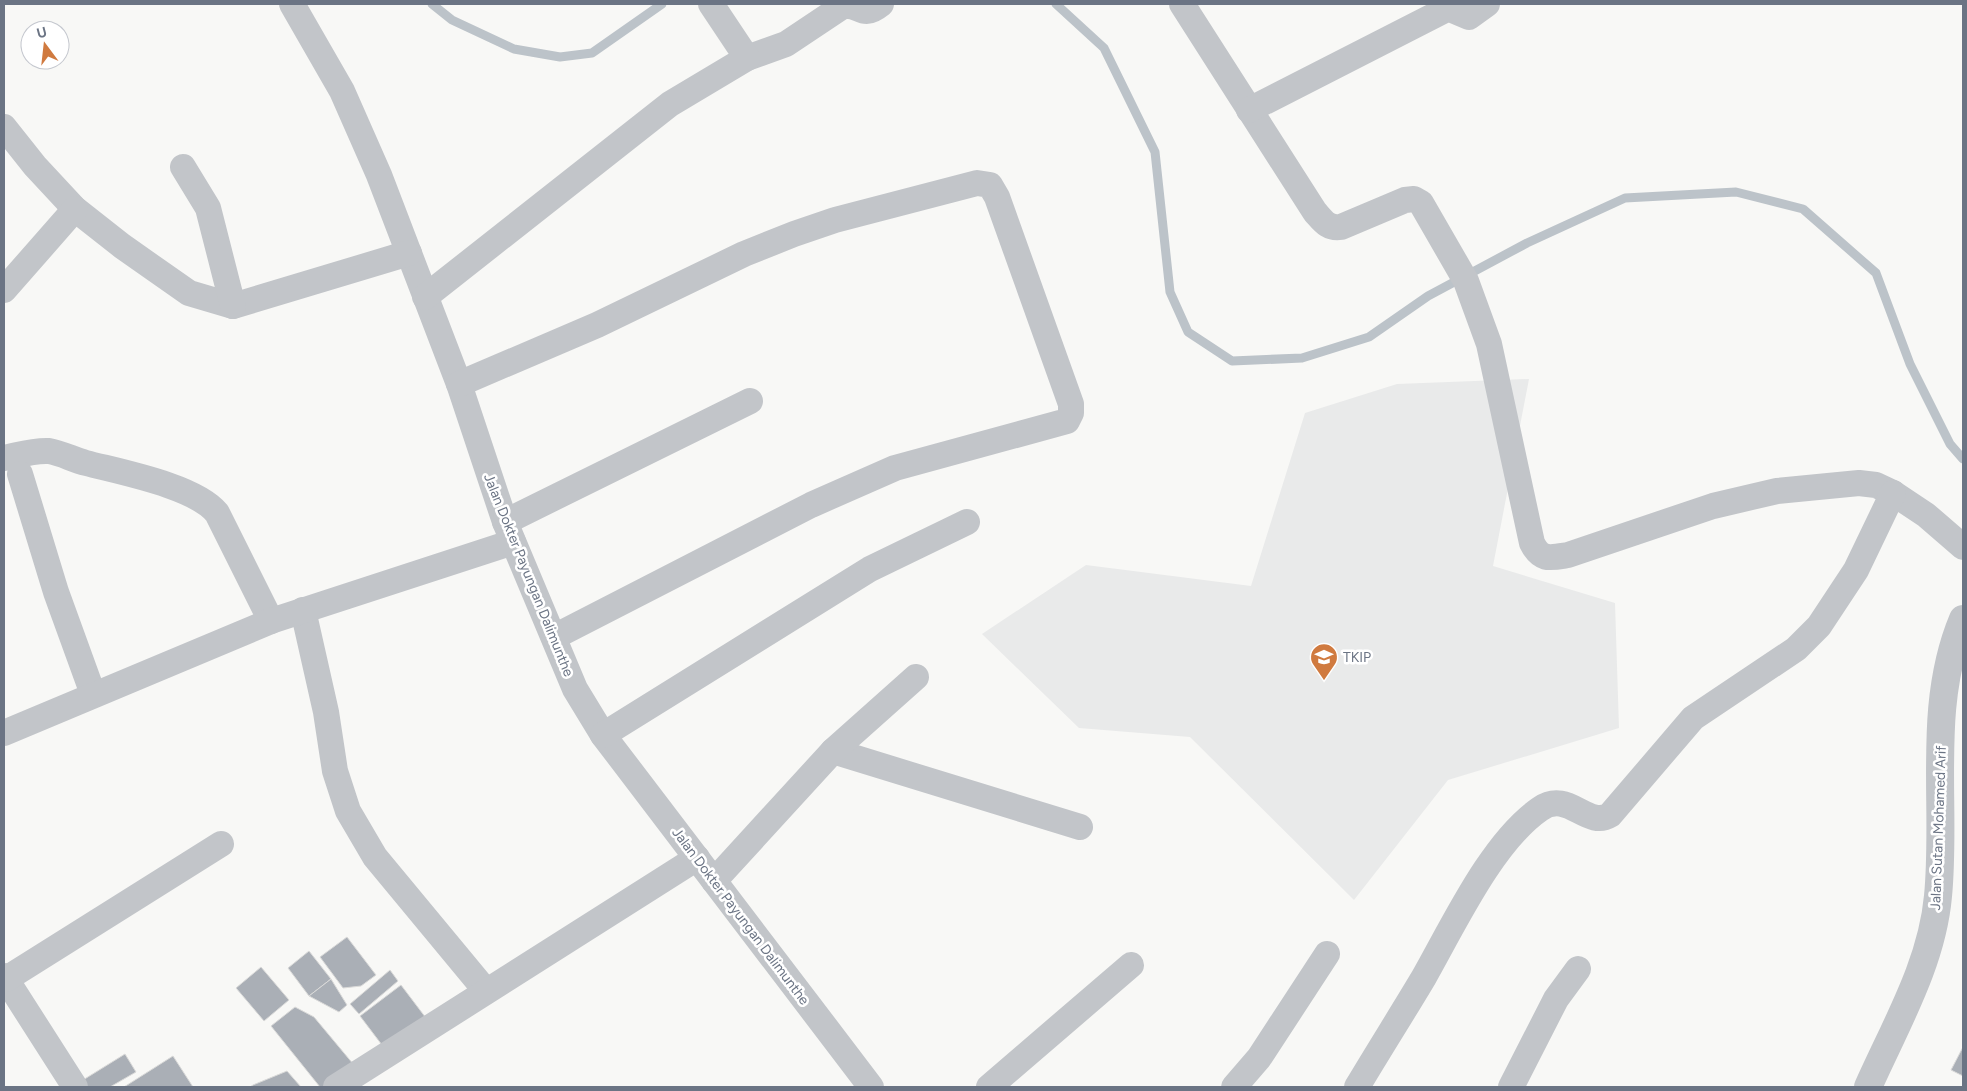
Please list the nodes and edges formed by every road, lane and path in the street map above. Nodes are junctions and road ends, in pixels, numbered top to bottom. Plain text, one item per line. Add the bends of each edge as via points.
1 (292, 4) edge
2 (711, 4) edge
3 (881, 4) edge
4 (1182, 4) edge
5 (1487, 4) edge
6 (747, 58) junction
7 (1249, 110) junction
8 (4, 127) edge
9 (183, 167) dead end
10 (76, 210) junction
11 (409, 254) junction
12 (4, 290) edge
13 (425, 297) junction
14 (233, 306) junction
15 (459, 384) junction
16 (750, 401) dead end
17 (12, 466) edge
18 (1893, 494) junction
19 (967, 522) dead end
20 (509, 532) junction
21 (1963, 547) edge
22 (303, 610) junction
23 (1963, 619) edge
24 (271, 621) junction
25 (554, 637) junction
26 (916, 677) dead end
27 (93, 694) junction
28 (4, 733) edge
29 (603, 735) junction
30 (833, 751) junction
31 (1080, 827) dead end
32 (220, 844) dead end
33 (697, 858) junction
34 (714, 881) junction
35 (1327, 954) dead end
36 (1131, 964) dead end
37 (1578, 969) dead end
38 (5, 978) edge
39 (486, 991) junction
40 (75, 1087) edge
41 (336, 1087) edge
42 (871, 1087) edge
43 (989, 1087) edge
44 (1234, 1087) edge
45 (1356, 1087) edge
46 (1510, 1087) edge
47 (1868, 1087) edge

1 - 11 street, Jalan Dokter Payungan Dalimunthe via 342,91
2 - 6 street
3 - 6 street via 873,11 865,12 843,6 786,44
4 - 7 street
5 - 7 street via 1469,17 1445,10
6 - 13 street via 663,109
7 - 18 street via 1315,212 1330,227 1340,227 1405,200 1414,199 1421,203 1466,281 1489,344 1532,543 1545,559 1568,555 1713,506 1777,491 1859,482 1876,485
8 - 10 street
9 - 14 street via 208,208
10 - 12 street
10 - 14 street via 189,292
11 - 13 street, Jalan Dokter Payungan Dalimunthe
11 - 14 street
13 - 15 street, Jalan Dokter Payungan Dalimunthe
15 - 20 street, Jalan Dokter Payungan Dalimunthe
15 - 25 street via 597,325 744,254 834,220 977,183 990,185 997,197 1071,404 1071,413 1066,420 895,468 810,505
16 - 20 street
17 - 24 street via 36,451 51,452 133,473 205,501 217,513
17 - 27 street
18 - 21 street via 1926,515
18 - 45 street via 1856,570 1829,612 1796,649 1693,718 1610,815 1595,818 1561,802 1553,802 1539,809 1519,829 1501,849 1466,902
19 - 29 street via 870,569
20 - 22 street
20 - 25 street, Jalan Dokter Payungan Dalimunthe
22 - 24 street
22 - 39 street via 326,712 335,771 348,811 376,857
23 - 47 street, Jalan Sutan Mohamed Arif via 1945,680 1938,896 1933,932 1922,968
24 - 27 street
25 - 29 street, Jalan Dokter Payungan Dalimunthe via 575,689
26 - 30 street
27 - 28 street
29 - 33 street, Jalan Dokter Payungan Dalimunthe
30 - 31 street
30 - 34 street
32 - 38 street
33 - 34 street, Jalan Dokter Payungan Dalimunthe
33 - 39 street
34 - 42 street, Jalan Dokter Payungan Dalimunthe
35 - 44 street via 1259,1058
36 - 43 street
37 - 46 street via 1556,999
38 - 40 street
39 - 41 street

